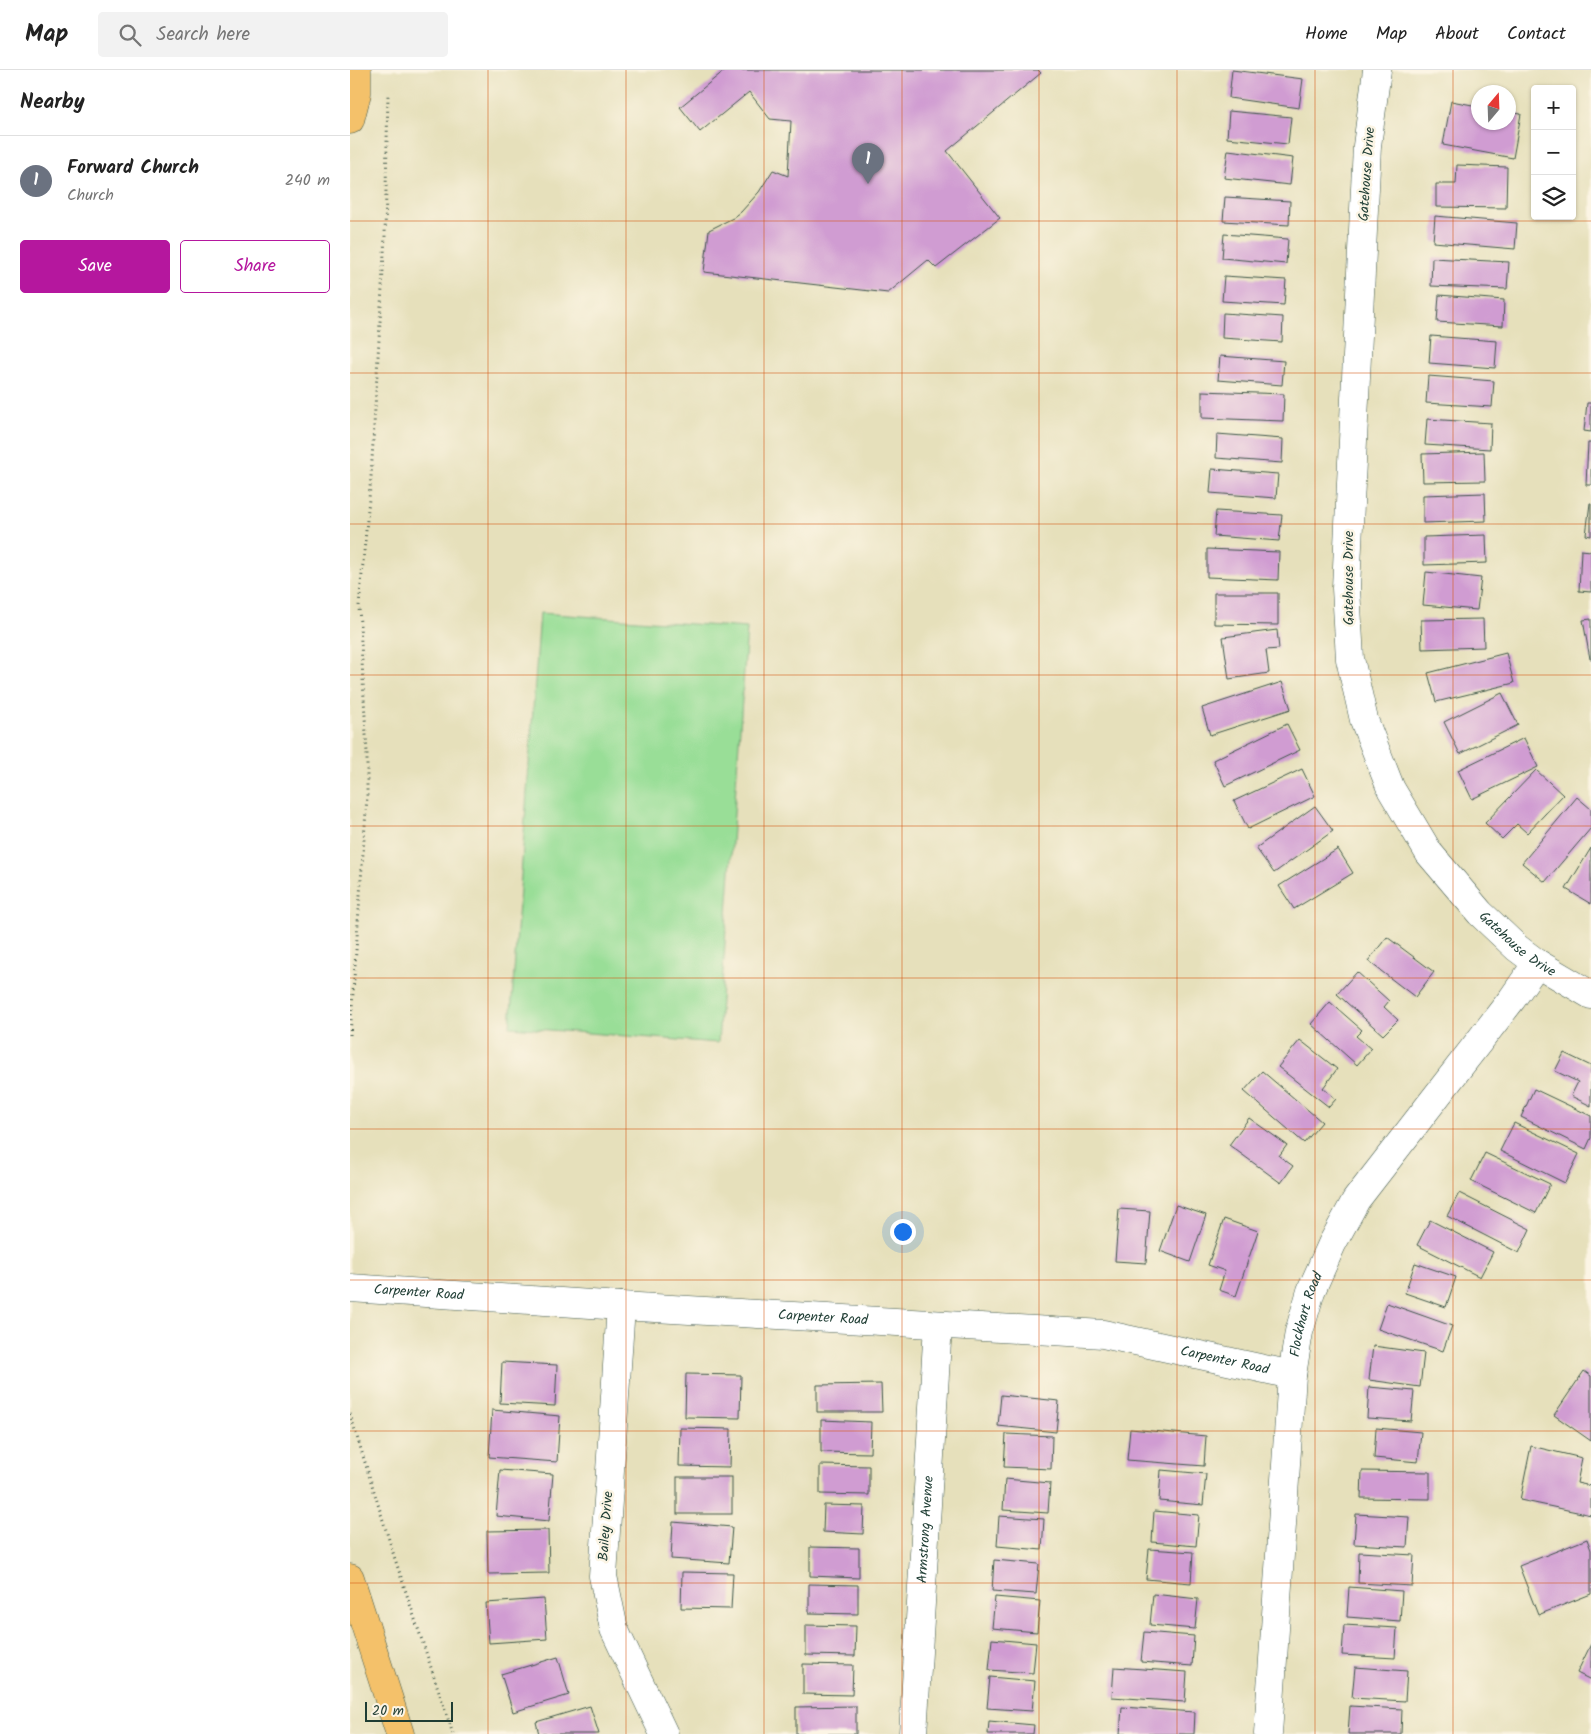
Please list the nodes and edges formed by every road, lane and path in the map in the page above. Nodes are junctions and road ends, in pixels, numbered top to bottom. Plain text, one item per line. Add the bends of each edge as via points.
1 (358, 70) edge
2 (1377, 70) edge
3 (388, 90) dead end
4 (350, 120) edge
5 (1537, 963) junction
6 (1591, 995) edge
7 (350, 1035) edge
8 (350, 1288) edge
9 (621, 1306) junction
10 (938, 1325) junction
11 (1292, 1375) junction
12 (350, 1414) edge
13 (350, 1578) edge
14 (400, 1734) edge
15 (453, 1734) edge
16 (664, 1734) edge
17 (913, 1734) edge
18 (1268, 1734) edge

1 - 4 main road via 357,93
2 - 5 street, Gatehouse Drive via 1367,146 1346,578 1350,659 1364,720 1390,789 1429,853 1480,912
3 - 7 path via 385,236 360,599 367,797
5 - 6 street, Gatehouse Drive
5 - 11 street, Flockhart Road via 1356,1200 1311,1291 1299,1332
8 - 9 street, Carpenter Road
9 - 10 street, Carpenter Road
9 - 16 street, Bailey Drive via 603,1576 614,1629
10 - 11 street, Carpenter Road via 1103,1334
10 - 17 street, Armstrong Avenue
11 - 18 street, Flockhart Road
12 - 15 path
13 - 14 main road

